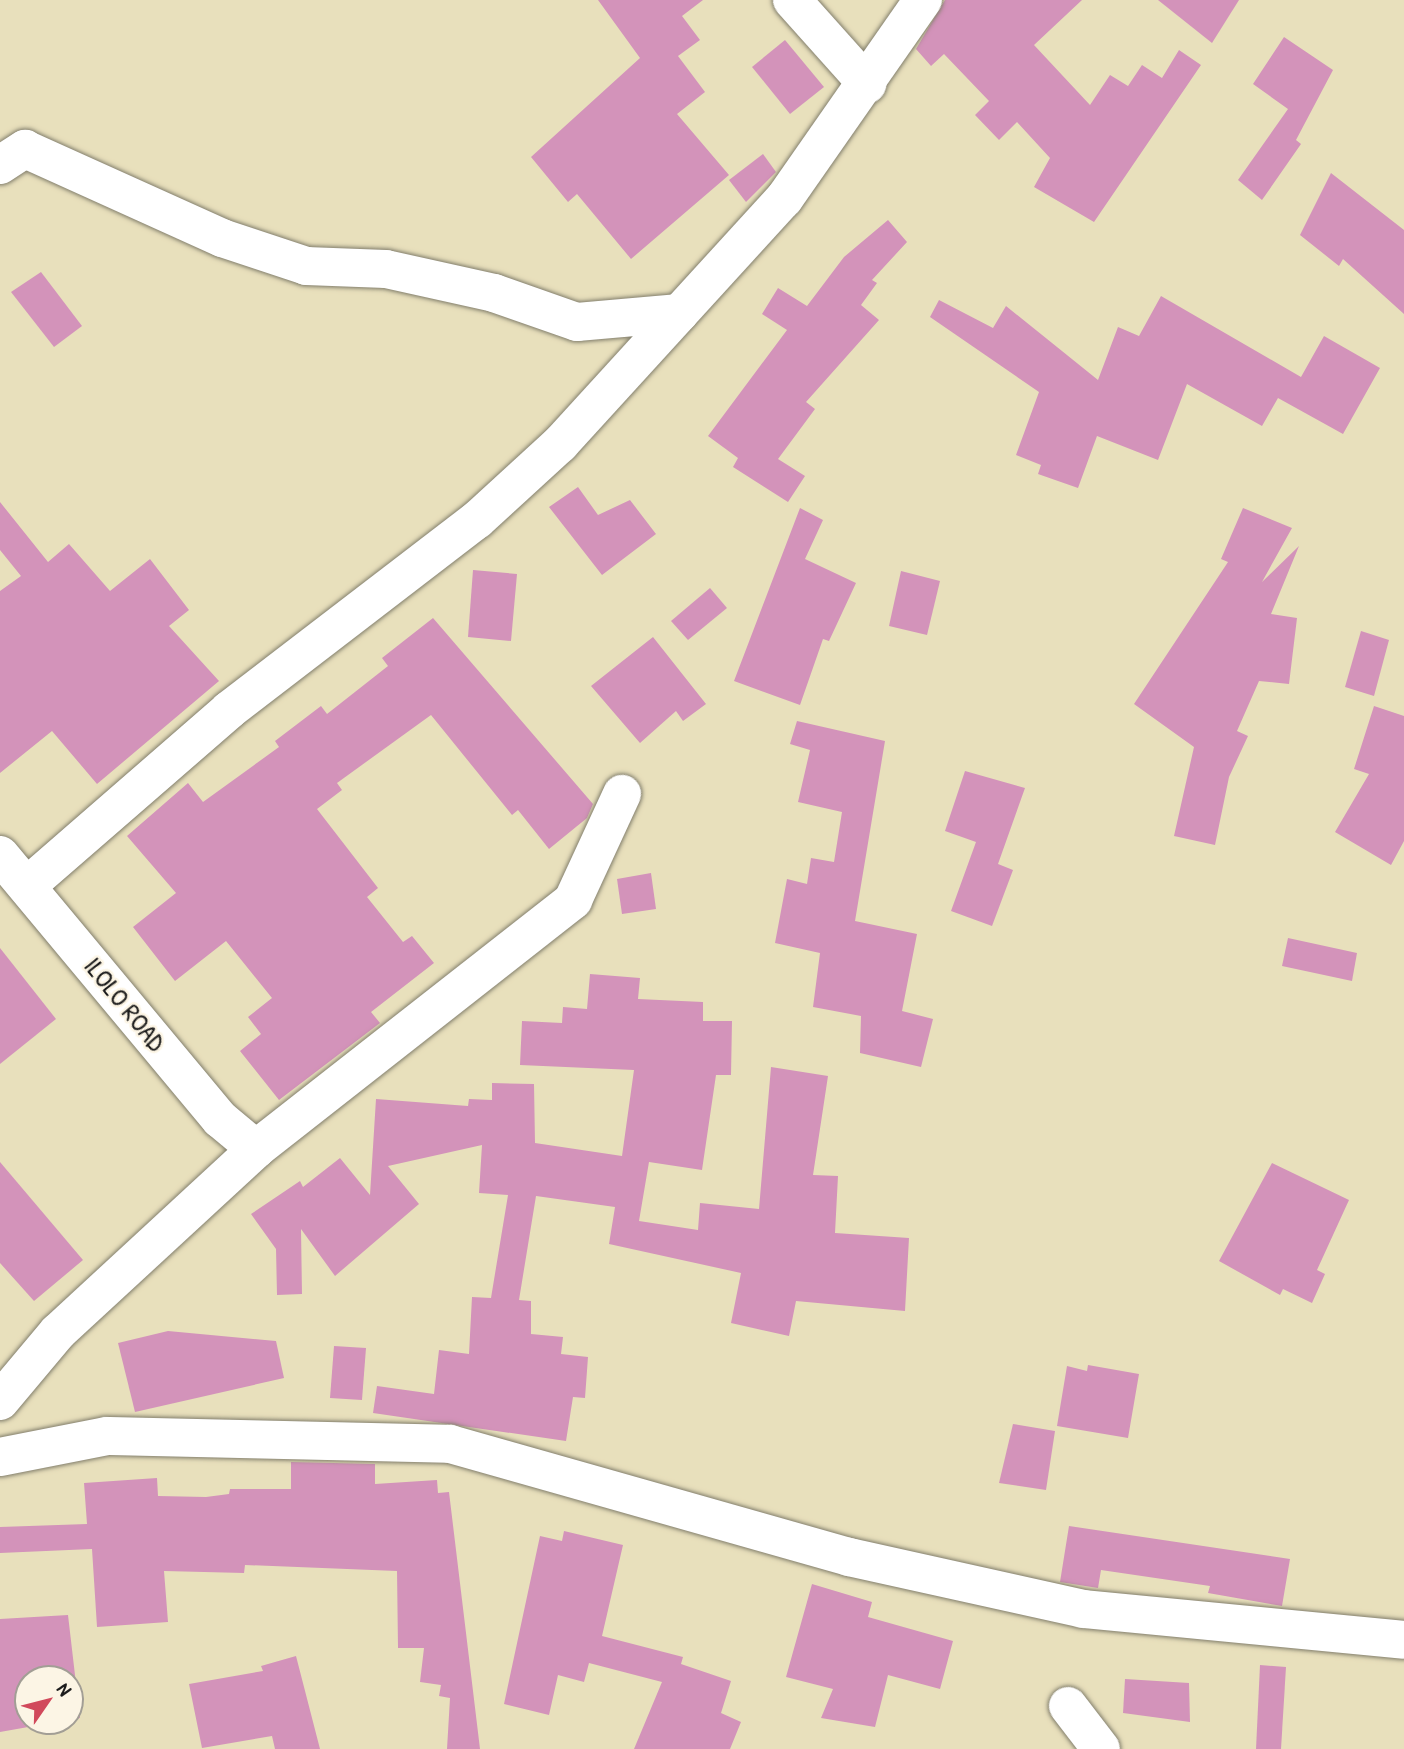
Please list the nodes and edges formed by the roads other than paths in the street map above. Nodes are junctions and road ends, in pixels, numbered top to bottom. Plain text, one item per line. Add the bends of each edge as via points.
1 (792, 0) edge
2 (923, 0) edge
3 (866, 84) junction
4 (0, 165) edge
5 (680, 313) junction
6 (622, 794) dead end
7 (0, 855) edge
8 (28, 885) junction
9 (256, 1149) junction
10 (0, 1401) edge
11 (4, 1450) edge
12 (1404, 1640) edge
13 (1068, 1706) dead end
14 (1101, 1749) edge

1 - 3 street
2 - 3 street
3 - 5 street via 784,199
4 - 5 street via 25,149 222,238 306,266 386,269 494,293 577,322
5 - 8 street via 560,444 477,520 229,710
6 - 9 street via 573,900
7 - 8 street, ILOLO ROAD
8 - 9 street, ILOLO ROAD via 220,1119
9 - 10 street via 58,1332
11 - 12 street via 107,1436 450,1444 849,1556 1083,1609
13 - 14 street

